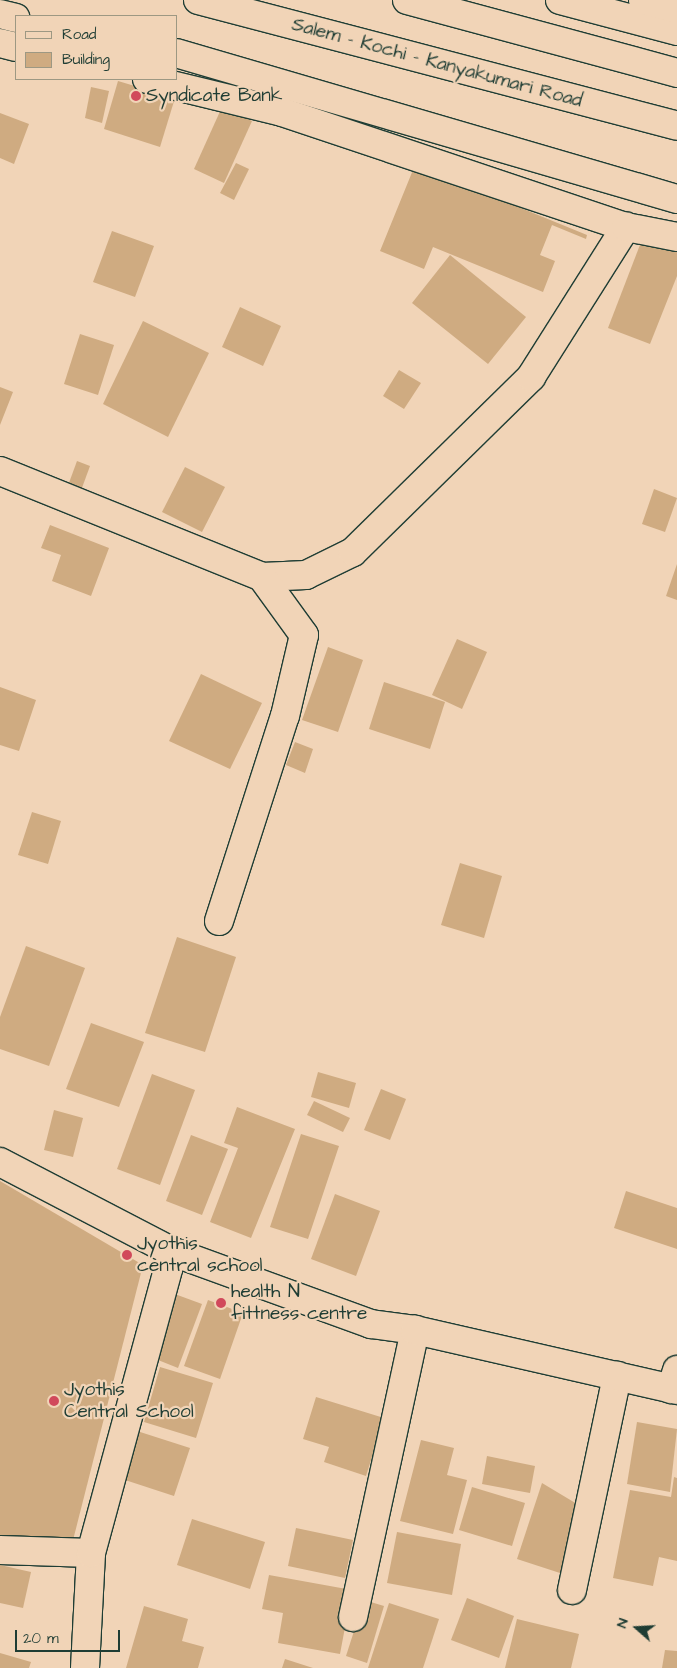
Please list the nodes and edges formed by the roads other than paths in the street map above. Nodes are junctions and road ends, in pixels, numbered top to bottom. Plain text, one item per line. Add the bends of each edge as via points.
1 (198, 0) edge
2 (406, 0) edge
3 (560, 0) edge
4 (643, 0) edge
5 (677, 9) edge
6 (0, 14) edge
7 (15, 18) edge
8 (677, 31) edge
9 (0, 43) edge
10 (15, 47) edge
11 (178, 53) edge
12 (677, 73) edge
13 (151, 80) edge
14 (677, 126) edge
15 (677, 198) edge
16 (626, 227) junction
17 (677, 237) edge
18 (0, 471) edge
19 (262, 576) junction
20 (219, 921) dead end
21 (0, 1162) edge
22 (173, 1252) junction
23 (415, 1330) junction
24 (618, 1376) junction
25 (675, 1383) edge
26 (0, 1550) edge
27 (91, 1553) junction
28 (572, 1590) dead end
29 (353, 1618) dead end
30 (85, 1668) edge

1 - 14 main road, Salem - Kochi - Kanyakumari Road
2 - 12 main road
3 - 8 main road
4 - 5 main road
6 - 7 main road
9 - 10 main road
11 - 15 main road
13 - 16 main road via 282,112
16 - 17 main road
16 - 19 main road via 531,377 415,492 352,552 306,575
18 - 19 main road
19 - 20 main road via 304,635 285,716
21 - 22 main road
22 - 23 main road via 371,1324
22 - 27 main road
23 - 24 main road
23 - 29 main road
24 - 25 main road
24 - 28 main road
26 - 27 main road
27 - 30 main road

